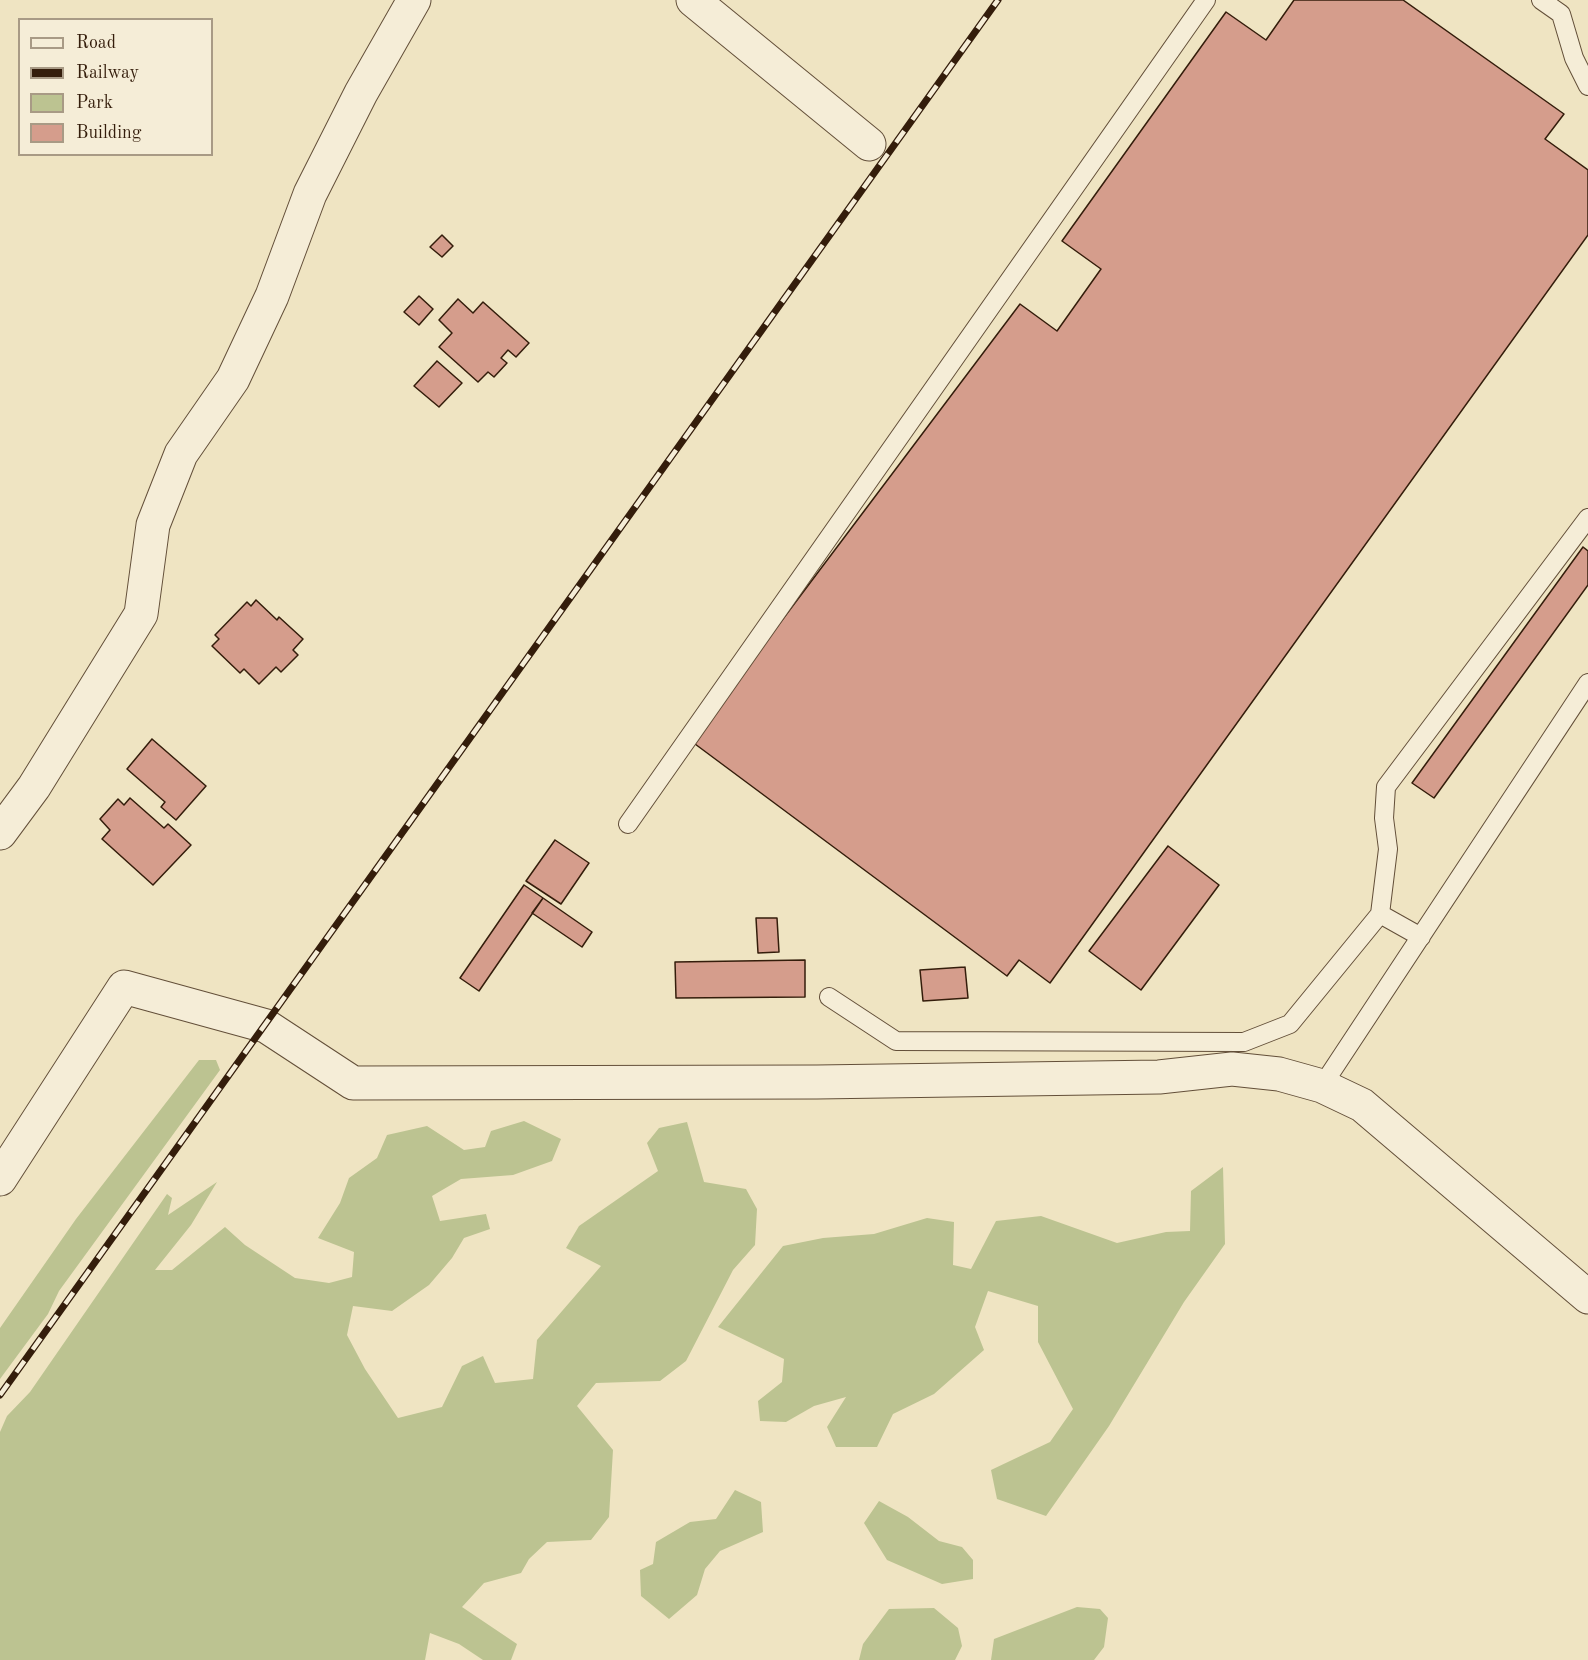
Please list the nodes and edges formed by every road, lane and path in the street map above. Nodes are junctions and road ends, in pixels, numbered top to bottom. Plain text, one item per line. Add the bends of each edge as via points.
1 (414, 0) edge
2 (693, 0) edge
3 (1206, 0) edge
4 (1541, 0) edge
5 (1588, 86) edge
6 (869, 144) dead end
7 (1588, 518) edge
8 (1588, 683) edge
9 (628, 824) dead end
10 (0, 832) edge
11 (1380, 914) junction
12 (1421, 937) junction
13 (828, 997) dead end
14 (1322, 1086) junction
15 (0, 1179) edge
16 (1588, 1297) edge

1 - 10 street via 310,194 272,296 233,379 181,454 153,525 141,614 34,787
2 - 6 street
3 - 9 lane
4 - 5 lane via 1561,14 1574,58
7 - 11 lane via 1386,787 1388,849
8 - 12 lane
11 - 12 lane
11 - 13 lane via 1290,1023 1244,1042 896,1041
12 - 14 lane
14 - 15 street via 1279,1074 1232,1069 1159,1077 353,1083 266,1026 124,987
14 - 16 street via 1362,1105

